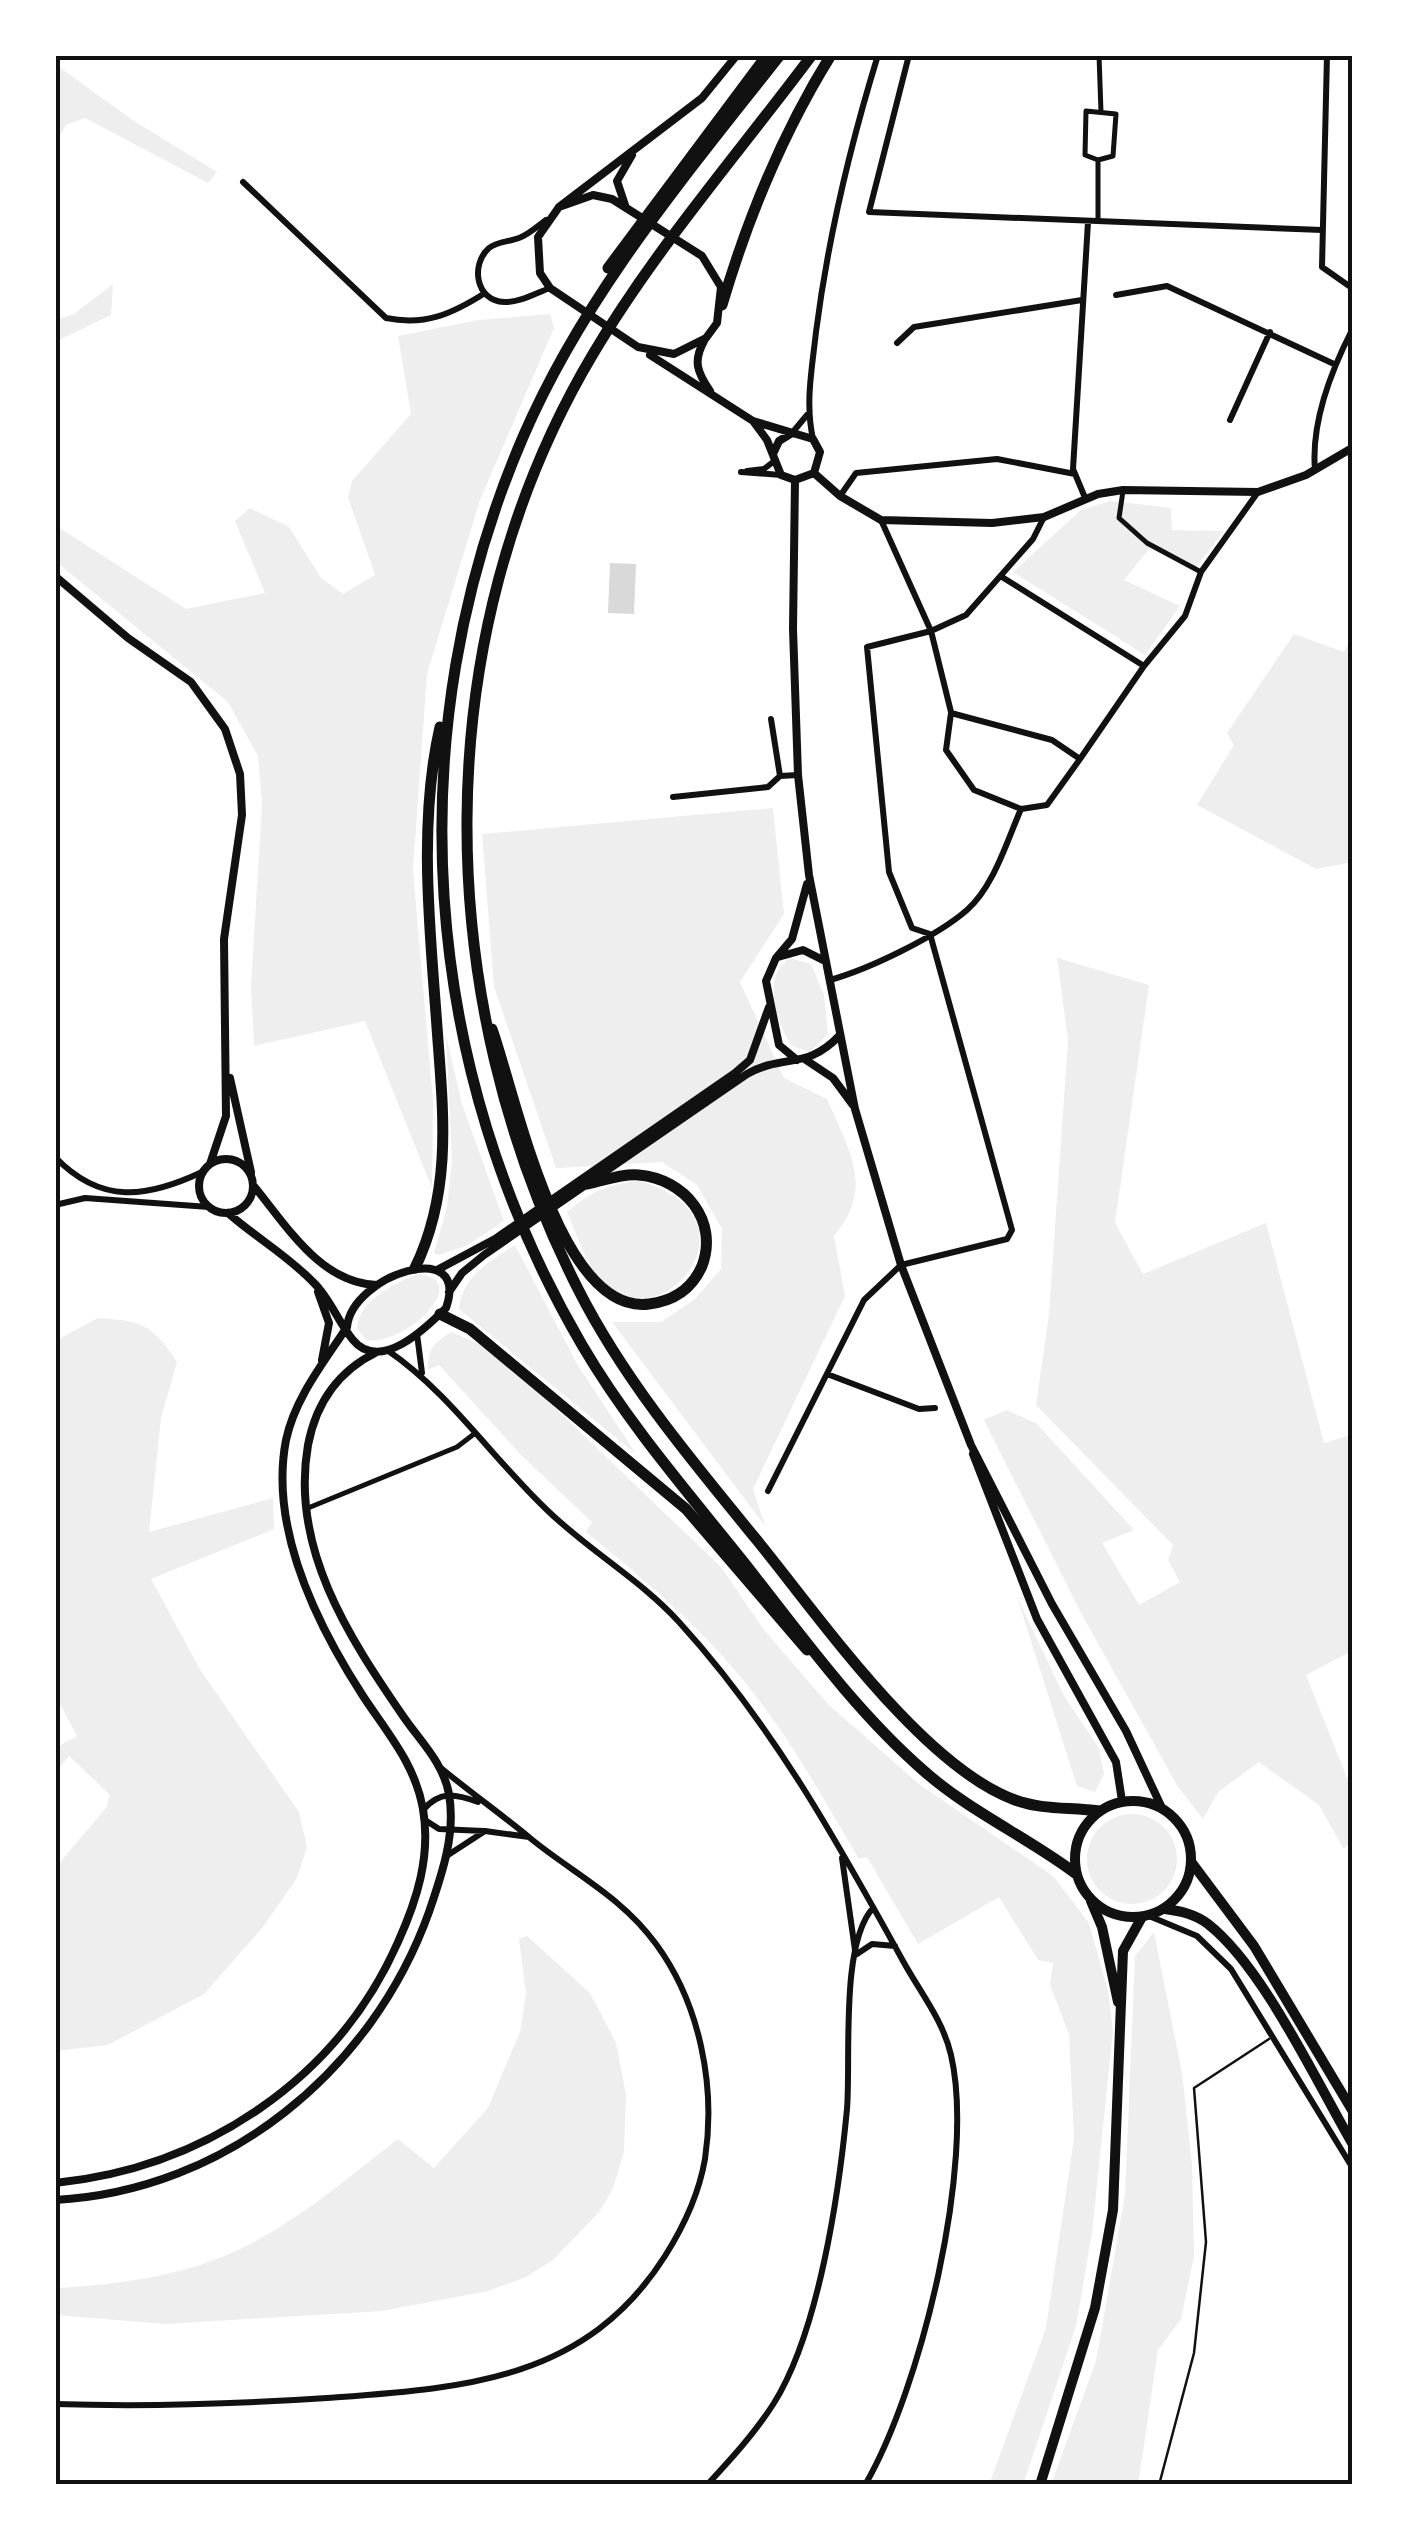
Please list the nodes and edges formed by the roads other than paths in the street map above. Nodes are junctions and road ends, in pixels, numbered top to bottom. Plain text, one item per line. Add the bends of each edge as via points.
1 (737, 55) edge
2 (767, 55) edge
3 (780, 55) edge
4 (812, 55) edge
5 (831, 55) edge
6 (878, 55) edge
7 (909, 55) edge
8 (1099, 55) edge
9 (1327, 55) edge
10 (1101, 112) junction
11 (634, 152) junction
12 (1098, 160) junction
13 (243, 182) dead end
14 (625, 206) junction
15 (558, 207) junction
16 (546, 220) junction
17 (1098, 220) junction
18 (1088, 222) junction
19 (1322, 230) junction
20 (550, 288) junction
21 (1352, 288) edge
22 (485, 293) junction
23 (1116, 295) dead end
24 (1082, 300) junction
25 (722, 306) junction
26 (1352, 330) edge
27 (1270, 332) junction
28 (706, 338) junction
29 (897, 343) dead end
30 (638, 347) junction
31 (1334, 364) junction
32 (712, 395) junction
33 (808, 414) junction
34 (1230, 420) dead end
35 (754, 421) junction
36 (526, 430) junction
37 (792, 433) junction
38 (813, 439) junction
39 (1352, 448) edge
40 (773, 458) junction
41 (1315, 470) junction
42 (814, 473) junction
43 (781, 474) junction
44 (1074, 474) junction
45 (795, 480) junction
46 (1123, 490) junction
47 (1258, 492) junction
48 (840, 496) junction
49 (1086, 500) junction
50 (1044, 517) junction
51 (881, 520) junction
52 (1201, 572) junction
53 (55, 576) edge
54 (1002, 577) junction
55 (931, 631) junction
56 (455, 660) junction
57 (1144, 666) junction
58 (951, 713) junction
59 (770, 719) dead end
60 (1080, 759) junction
61 (798, 775) junction
62 (780, 776) junction
63 (673, 797) dead end
64 (1021, 808) junction
65 (809, 875) junction
66 (930, 934) junction
67 (776, 958) junction
68 (825, 961) junction
69 (830, 980) junction
70 (478, 988) junction
71 (770, 1007) junction
72 (840, 1036) junction
73 (802, 1060) junction
74 (226, 1064) junction
75 (855, 1108) junction
76 (55, 1157) edge
77 (210, 1164) junction
78 (202, 1172) junction
79 (252, 1180) junction
80 (586, 1184) junction
81 (567, 1194) junction
82 (55, 1206) edge
83 (210, 1208) junction
84 (228, 1213) junction
85 (496, 1243) junction
86 (902, 1265) junction
87 (415, 1268) junction
88 (437, 1270) junction
89 (312, 1280) junction
90 (377, 1285) junction
91 (449, 1292) junction
92 (440, 1314) junction
93 (347, 1327) junction
94 (417, 1334) junction
95 (382, 1351) junction
96 (318, 1369) junction
97 (827, 1374) junction
98 (425, 1378) junction
99 (935, 1408) dead end
100 (474, 1434) junction
101 (971, 1445) junction
102 (768, 1490) dead end
103 (304, 1509) junction
104 (834, 1675) junction
105 (439, 1767) junction
106 (449, 1794) junction
107 (1122, 1802) junction
108 (484, 1804) junction
109 (1162, 1808) junction
110 (1099, 1811) junction
111 (423, 1814) junction
112 (450, 1831) junction
113 (484, 1831) junction
114 (530, 1838) junction
115 (840, 1848) junction
116 (445, 1858) junction
117 (1192, 1863) junction
118 (1075, 1873) junction
119 (1091, 1901) junction
120 (873, 1908) junction
121 (1165, 1909) junction
122 (1146, 1916) junction
123 (895, 1946) junction
124 (856, 1954) junction
125 (1122, 2013) junction
126 (1274, 2036) junction
127 (1352, 2110) edge
128 (1352, 2143) edge
129 (1352, 2166) edge
130 (55, 2182) edge
131 (55, 2200) edge
132 (55, 2404) edge
133 (707, 2485) edge
134 (865, 2485) edge
135 (1040, 2485) edge
136 (1160, 2485) edge

1 - 11 street via 702,98
2 - 36 highway via 604,275 550,368
3 - 36 highway via 604,288
4 - 70 highway via 653,264 592,356 546,449 504,561 474,706 466,791 465,875
5 - 25 highway via 771,167
6 - 33 street via 822,287
7 - 18 street via 869,212
8 - 10 street
9 - 19 street
10 - 12 street via 1086,112 1085,155
10 - 12 street via 1116,114 1113,156
11 - 14 street via 616,181
11 - 15 street
12 - 17 street
13 - 22 street via 386,318 433,320
14 - 15 street via 594,196
14 - 25 street via 702,256 714,270
15 - 16 street
16 - 20 street via 536,255
16 - 22 street via 490,248 477,278
17 - 18 street
17 - 19 street
18 - 24 street
19 - 21 street via 1322,266
20 - 22 street via 510,303
20 - 30 street
23 - 27 street via 1167,286
24 - 29 street via 914,327
24 - 44 street
25 - 28 street
26 - 31 street
27 - 31 street
27 - 34 street
28 - 30 street via 674,354
28 - 32 street via 696,356
30 - 32 street
31 - 41 street
32 - 35 street
33 - 37 street
33 - 38 street
35 - 37 street
35 - 40 street
36 - 56 highway via 476,563
37 - 38 street
37 - 40 street via 779,440
38 - 42 street via 820,452
39 - 41 street
40 - 43 street
40 - 43 street via 764,469 742,472
41 - 47 street
42 - 45 street
42 - 48 street
43 - 45 street
44 - 48 street via 997,459 856,473
44 - 49 street
45 - 61 street
46 - 47 street
46 - 49 street
46 - 52 street via 1119,518
47 - 52 street
48 - 51 street
49 - 50 street
50 - 51 street
50 - 54 street
51 - 55 street
52 - 57 street via 1185,616
53 - 74 street via 191,682 225,729 234,754 242,815 224,940
54 - 55 street via 966,615
54 - 57 street
55 - 58 street
55 - 66 street via 867,647 889,872 912,928
56 - 87 highway via 435,748 428,874 444,1177 431,1235
56 - 104 highway via 443,750 445,926 459,1030 511,1206 622,1410
57 - 60 street
58 - 60 street via 1052,740
58 - 64 street via 946,750 974,790
59 - 62 street
60 - 64 street via 1046,805
61 - 62 street
61 - 65 street
62 - 63 street via 768,787
64 - 66 street via 968,910
65 - 67 street via 792,939
65 - 68 street
66 - 69 street
66 - 86 street via 1012,1230 1007,1238
67 - 68 street via 803,950
67 - 71 street via 766,980
68 - 69 street
69 - 72 street
70 - 80 highway via 532,1158 586,1276 618,1302 638,1306 662,1302 692,1284 706,1253 703,1218 673,1183 637,1174
70 - 110 highway via 502,1098 538,1203 580,1294 692,1462 928,1740 1011,1799
71 - 73 street via 779,1046
71 - 81 street via 750,1060
72 - 73 street via 822,1054
72 - 75 street
73 - 75 street via 833,1078
73 - 80 street via 755,1070
74 - 77 street via 226,1116
74 - 79 street
75 - 86 street
76 - 78 street via 76,1176 120,1192 142,1194
77 - 78 street
77 - 79 street via 234,1160
78 - 83 street via 200,1195
79 - 84 street via 243,1206
79 - 90 street via 324,1267 352,1284
80 - 81 street
81 - 85 street
82 - 83 street via 86,1198
83 - 84 street
84 - 89 street
85 - 88 street
85 - 91 street
86 - 97 street via 864,1300
86 - 101 street
87 - 88 street
87 - 90 street
88 - 91 street
89 - 93 street
89 - 96 street via 329,1323
90 - 93 street
91 - 92 street
92 - 94 street
92 - 104 highway via 479,1336 654,1479 795,1640
93 - 95 street via 352,1339
93 - 96 street
94 - 95 street
94 - 98 street
95 - 98 street
95 - 103 street via 354,1363 318,1412 303,1476
96 - 111 street via 286,1441 284,1513 325,1629 415,1777
97 - 99 street via 920,1409
97 - 102 street
98 - 100 street
100 - 103 street
100 - 115 street via 548,1512 677,1619 766,1728
101 - 107 street via 1037,1619 1116,1762
101 - 109 street
103 - 105 street via 316,1558 358,1651
104 - 118 highway via 926,1773
105 - 106 street
105 - 108 street
106 - 108 street
106 - 111 street via 431,1801
106 - 112 street
107 - 109 main road
107 - 110 main road
108 - 114 street
109 - 117 main road via 1184,1832
110 - 118 main road via 1078,1839
111 - 112 street
111 - 130 street via 421,1877 388,1963 357,2016 298,2080 191,2149
112 - 113 street
112 - 116 street
113 - 114 street
113 - 116 street
114 - 132 street via 609,1893 657,1944 686,1994 706,2068 709,2128 696,2195 645,2288 615,2317 545,2362 457,2387 269,2402
115 - 120 street
115 - 124 street
116 - 131 street via 404,1972 358,2042 286,2114 204,2163 136,2187
117 - 121 main road via 1188,1881
117 - 127 main road via 1254,1946
118 - 119 main road
119 - 122 main road via 1103,1910
119 - 125 main road
120 - 123 street
120 - 124 street
121 - 122 main road
121 - 128 main road via 1186,1912 1222,1937 1264,1993
122 - 125 main road via 1123,1951
122 - 126 street via 1213,1947
123 - 124 street via 872,1944
123 - 134 street via 950,2050 960,2118 929,2315
124 - 133 street via 847,2110 814,2297 775,2402
125 - 135 main road via 1113,2210 1095,2308
126 - 129 street
126 - 136 lane via 1194,2088 1206,2242 1194,2353

